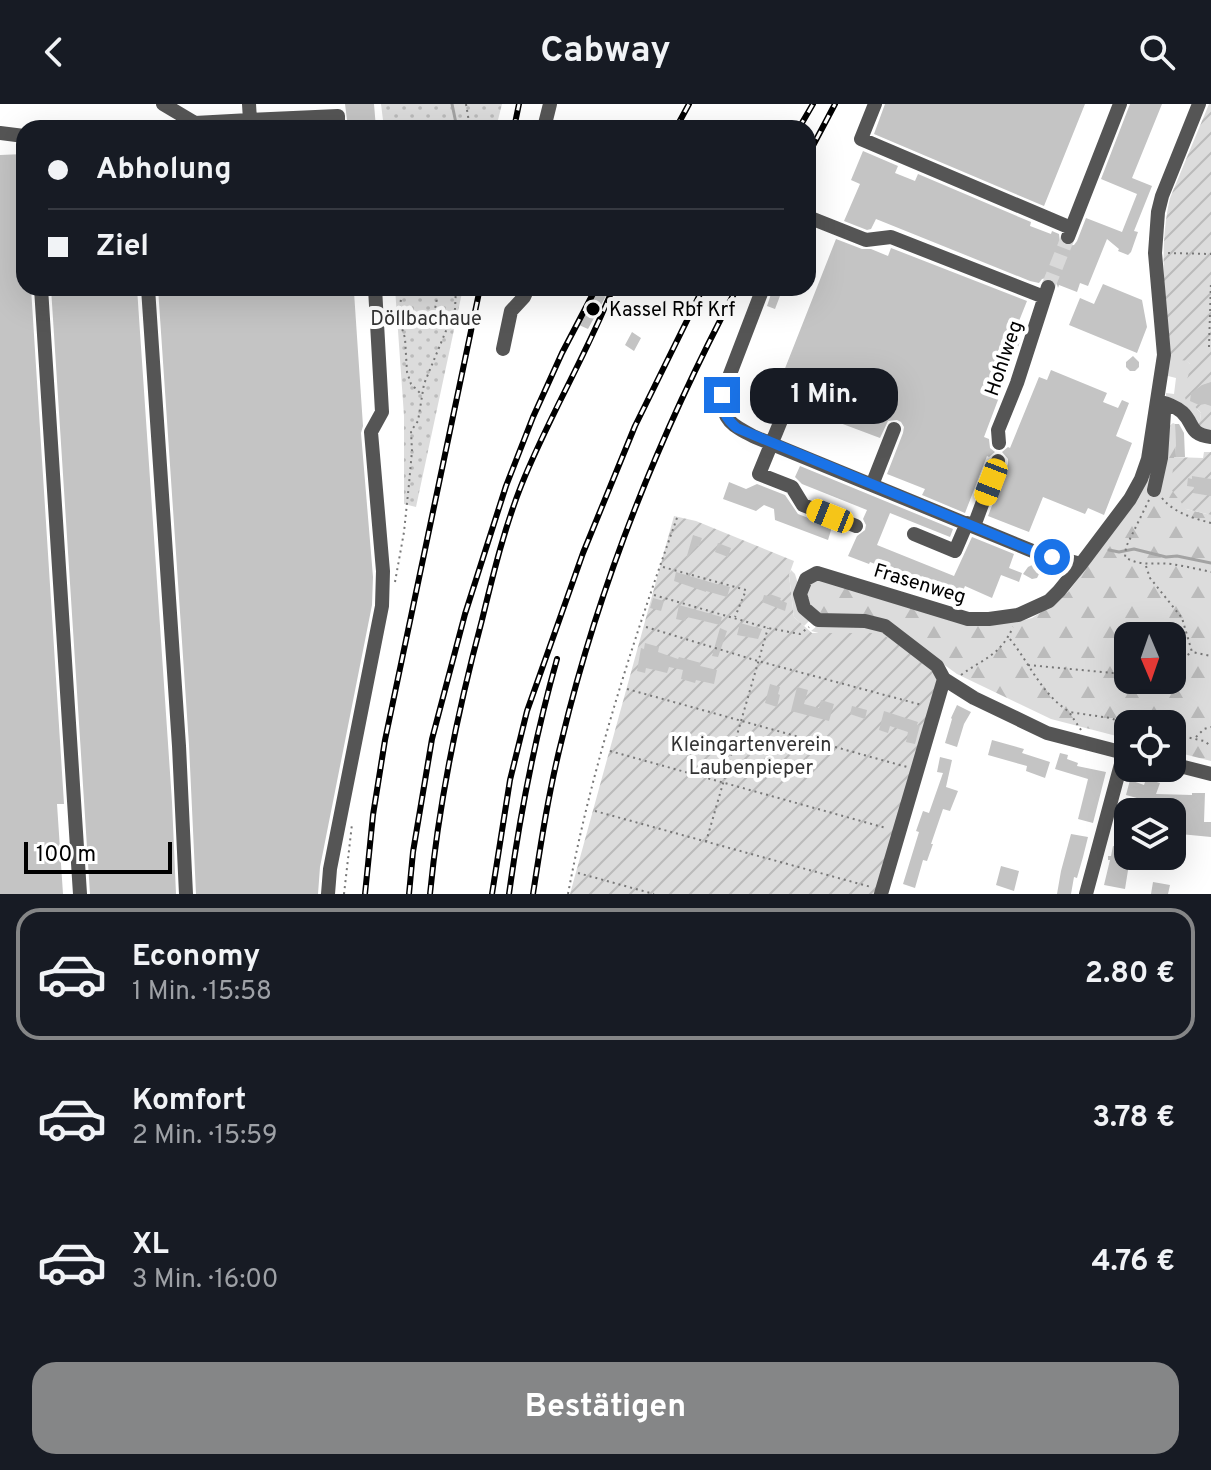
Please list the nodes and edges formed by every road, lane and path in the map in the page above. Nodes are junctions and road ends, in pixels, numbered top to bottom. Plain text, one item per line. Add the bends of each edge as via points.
1 (163, 104) edge
2 (875, 104) edge
3 (1120, 104) edge
4 (1199, 104) edge
5 (190, 120) edge
6 (294, 120) edge
7 (338, 120) edge
8 (816, 220) edge
9 (1155, 253) junction
10 (1211, 254) edge
11 (1211, 281) edge
12 (42, 296) edge
13 (149, 296) edge
14 (375, 296) edge
15 (401, 296) edge
16 (437, 296) edge
17 (456, 296) edge
18 (524, 296) edge
19 (760, 296) edge
20 (399, 319) junction
21 (1210, 329) edge
22 (1209, 347) dead end
23 (503, 349) dead end
24 (436, 355) dead end
25 (422, 394) dead end
26 (805, 401) dead end
27 (1157, 401) junction
28 (894, 429) dead end
29 (1211, 437) edge
30 (771, 443) junction
31 (999, 443) dead end
32 (998, 461) dead end
33 (872, 485) junction
34 (1154, 490) junction
35 (678, 515) dead end
36 (1211, 523) edge
37 (970, 525) junction
38 (856, 526) dead end
39 (914, 534) dead end
40 (1081, 564) junction
41 (1145, 564) junction
42 (663, 567) dead end
43 (1211, 572) edge
44 (654, 595) dead end
45 (1018, 615) junction
46 (734, 618) junction
47 (818, 620) junction
48 (646, 627) dead end
49 (768, 628) junction
50 (1009, 638) junction
51 (1192, 652) junction
52 (1186, 656) edge
53 (1211, 656) edge
54 (758, 661) junction
55 (1028, 665) junction
56 (970, 668) dead end
57 (1114, 673) edge
58 (944, 679) junction
59 (627, 689) dead end
60 (935, 710) junction
61 (1069, 712) junction
62 (1114, 719) edge
63 (741, 721) junction
64 (1211, 727) edge
65 (1186, 736) edge
66 (1195, 738) junction
67 (1087, 743) junction
68 (1211, 746) edge
69 (1114, 750) edge
70 (610, 751) dead end
71 (1186, 768) edge
72 (918, 770) junction
73 (1211, 774) edge
74 (723, 781) junction
75 (1118, 782) edge
76 (595, 811) dead end
77 (900, 831) junction
78 (706, 843) junction
79 (578, 873) dead end
80 (882, 892) edge
81 (80, 894) edge
82 (186, 894) edge
83 (328, 894) edge
84 (568, 894) edge
85 (654, 894) edge
86 (1086, 894) edge

1 - 5 street
2 - 3 street via 861,139 1069,233
4 - 9 street, Frasenweg via 1162,196
6 - 7 street
8 - 31 street, Hohlweg via 866,240 891,237 1046,292 998,430
9 - 10 path
9 - 27 street, Frasenweg via 1164,355
11 - 21 path
12 - 81 street
13 - 82 street
14 - 83 street via 382,412 371,432 382,606
15 - 20 path
16 - 20 path via 432,317
17 - 24 path
18 - 23 street via 511,311
19 - 30 street via 727,377 722,406 737,428
20 - 25 path via 407,372
21 - 22 path
26 - 30 street via 791,396
27 - 29 street via 1175,408 1194,430
27 - 34 street via 1164,412
27 - 40 street, Frasenweg via 1141,479
28 - 33 street
30 - 33 street
30 - 38 street via 759,474 792,487 803,505
32 - 37 street
33 - 37 street
34 - 36 path via 1169,507
34 - 41 path via 1126,547 1125,557
35 - 84 path via 603,749
37 - 39 street via 955,551
37 - 40 street
40 - 45 street, Frasenweg via 1049,601
41 - 43 path
41 - 51 path via 1182,618
42 - 46 path via 746,590
44 - 46 path
45 - 47 street, Frasenweg via 968,619 817,573 806,579 800,594 804,608
45 - 50 path
46 - 49 path
47 - 49 path via 800,634
47 - 58 street via 885,626 937,666
48 - 54 path
49 - 54 path
50 - 55 path
50 - 56 path via 987,661
51 - 52 path
51 - 53 path
54 - 60 path
54 - 63 path
55 - 57 path
55 - 61 path via 1054,702
58 - 60 street
58 - 67 street via 1047,733
59 - 63 path
60 - 72 street
61 - 62 path
61 - 67 path
63 - 72 path
63 - 74 path
64 - 66 path
65 - 66 path
66 - 68 path
67 - 69 street
70 - 74 path
71 - 73 street
72 - 77 street
74 - 77 path
74 - 78 path
75 - 86 street
76 - 78 path
77 - 80 street
78 - 80 path
79 - 85 path

